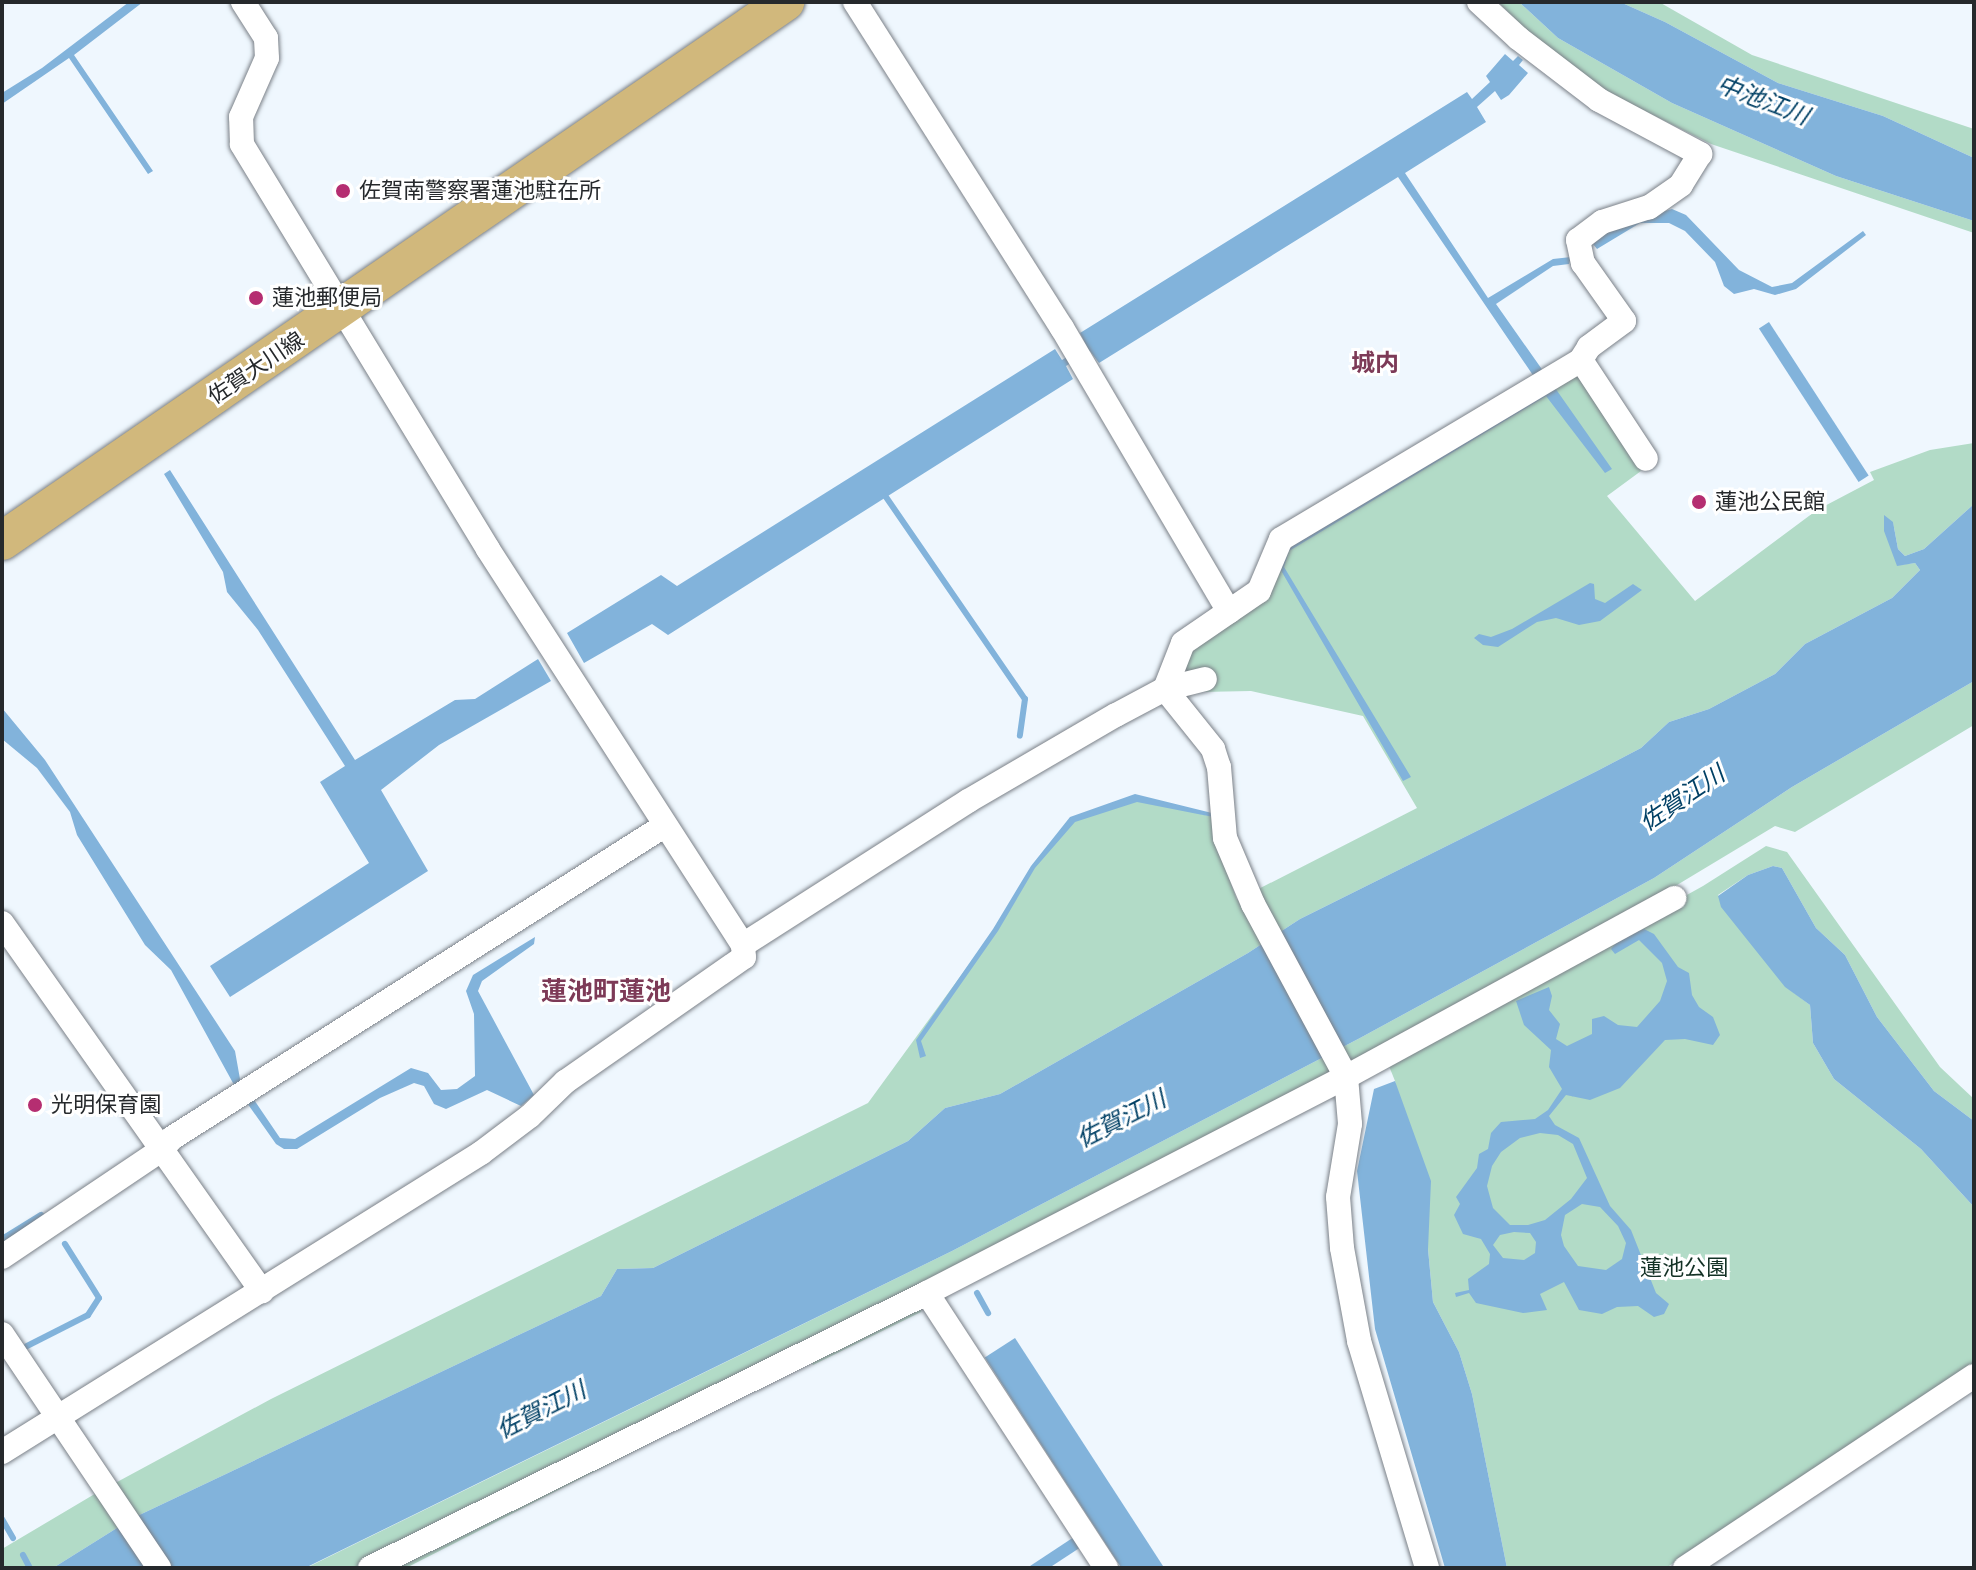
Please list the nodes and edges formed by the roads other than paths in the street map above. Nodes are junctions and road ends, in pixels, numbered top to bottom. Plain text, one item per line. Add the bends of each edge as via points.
1 (243, 2) edge
2 (785, 2) edge
3 (855, 2) edge
4 (1479, 2) edge
5 (344, 308) junction
6 (1581, 360) junction
7 (1646, 459) dead end
8 (2, 541) edge
9 (1229, 611) junction
10 (1205, 679) dead end
11 (1165, 689) junction
12 (664, 826) junction
13 (1674, 898) dead end
14 (2, 923) edge
15 (743, 945) junction
16 (1343, 1073) junction
17 (161, 1150) junction
18 (2, 1257) edge
19 (262, 1292) junction
20 (927, 1293) junction
21 (2, 1334) edge
22 (1974, 1376) edge
23 (57, 1420) junction
24 (2, 1452) edge
25 (159, 1568) edge
26 (370, 1568) edge
27 (1106, 1568) edge
28 (1427, 1568) edge
29 (1685, 1568) edge

1 - 5 street via 266,38 267,58 241,117 242,144
2 - 5 main road, 佐賀大川線
3 - 9 street via 1078,354
4 - 6 street via 1599,100 1700,154 1681,185 1649,207 1602,222 1578,240 1583,263 1624,321 1589,347
5 - 8 main road, 佐賀大川線
5 - 12 street via 488,549
6 - 7 street
6 - 9 street via 1281,539 1259,591
9 - 11 street via 1183,643
10 - 11 street
11 - 15 street via 968,801
11 - 16 street via 1213,749 1225,838 1257,911
12 - 15 street
12 - 17 street via 172,1138
13 - 16 street
14 - 17 street
15 - 19 street via 744,957 565,1082 481,1153
16 - 20 street
16 - 28 street via 1350,1124 1338,1197 1342,1248 1359,1341
17 - 18 street
17 - 19 street
19 - 23 street
20 - 26 street
20 - 27 street
21 - 23 street
22 - 29 street
23 - 24 street
23 - 25 street

